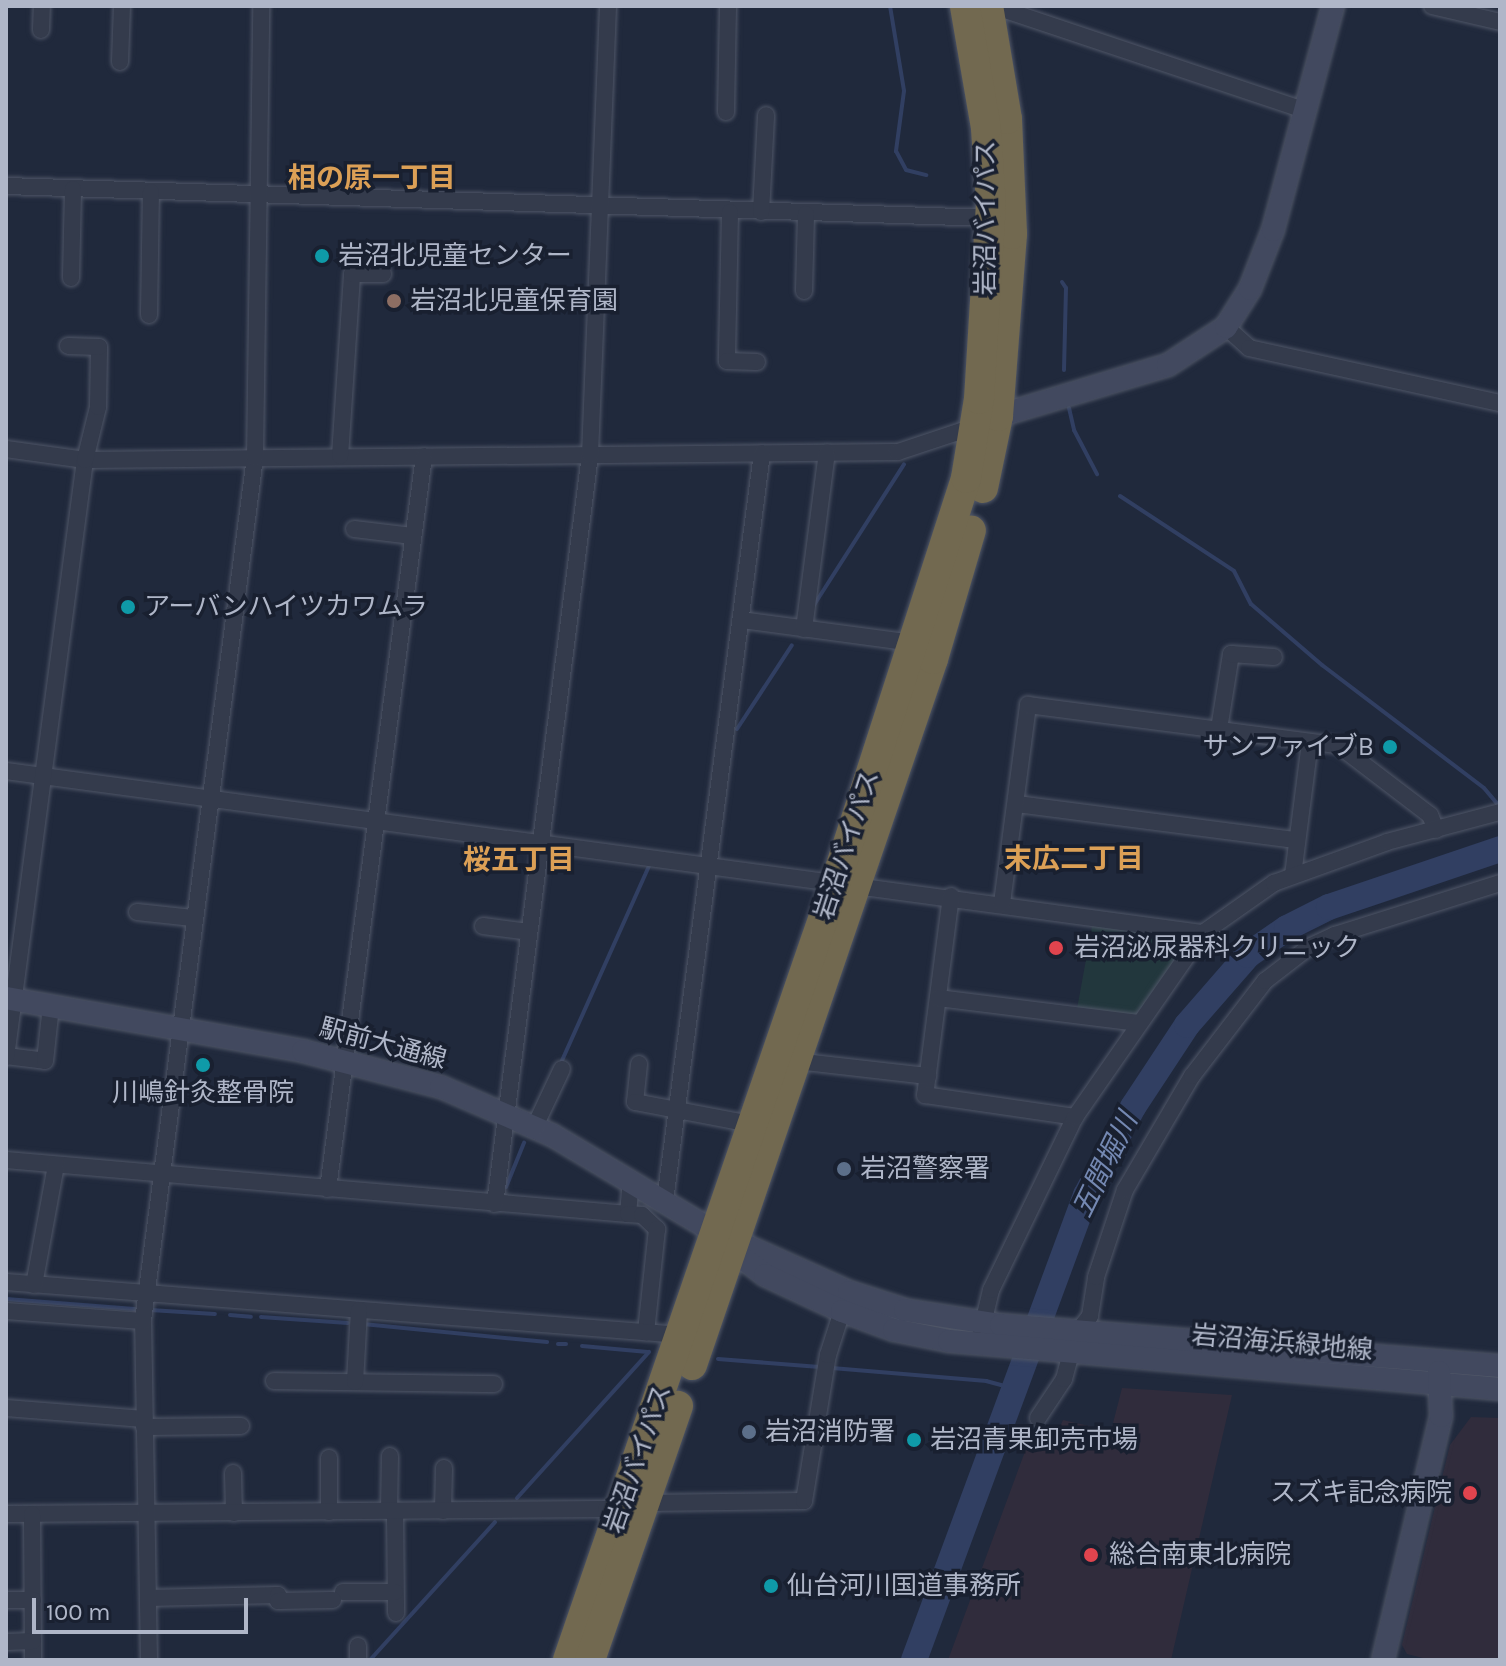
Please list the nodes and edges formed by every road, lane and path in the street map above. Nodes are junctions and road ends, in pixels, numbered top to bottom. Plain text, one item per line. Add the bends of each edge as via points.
1 (42, 6) edge
2 (122, 6) edge
3 (261, 6) edge
4 (608, 6) edge
5 (728, 6) edge
6 (965, 6) edge
7 (990, 6) edge
8 (1333, 6) edge
9 (1432, 6) edge
10 (1500, 22) edge
11 (41, 30) dead end
12 (120, 62) dead end
13 (1306, 111) junction
14 (726, 112) dead end
15 (766, 115) dead end
16 (6, 186) edge
17 (73, 189) junction
18 (151, 192) junction
19 (255, 196) junction
20 (601, 209) junction
21 (730, 212) junction
22 (761, 212) junction
23 (806, 214) junction
24 (990, 218) junction
25 (383, 274) dead end
26 (71, 278) dead end
27 (804, 291) dead end
28 (149, 315) dead end
29 (1226, 327) junction
30 (68, 346) dead end
31 (757, 362) dead end
32 (1500, 403) edge
33 (987, 422) junction
34 (6, 449) edge
35 (827, 452) junction
36 (762, 453) junction
37 (590, 455) junction
38 (340, 456) junction
39 (424, 456) junction
40 (255, 458) junction
41 (85, 460) junction
42 (354, 529) dead end
43 (413, 536) junction
44 (741, 620) junction
45 (804, 629) junction
46 (914, 643) junction
47 (1274, 657) dead end
48 (1219, 729) junction
49 (1310, 743) junction
50 (6, 771) edge
51 (42, 776) junction
52 (207, 798) junction
53 (1017, 804) junction
54 (1500, 812) edge
55 (376, 821) junction
56 (1436, 830) junction
57 (1296, 840) junction
58 (541, 842) junction
59 (710, 865) junction
60 (1293, 875) junction
61 (1500, 883) edge
62 (846, 885) junction
63 (951, 896) junction
64 (1002, 903) junction
65 (137, 912) dead end
66 (193, 918) junction
67 (483, 926) dead end
68 (529, 932) junction
69 (1203, 933) junction
70 (10, 998) edge
71 (938, 998) junction
72 (51, 1006) junction
73 (1138, 1023) junction
74 (179, 1028) junction
75 (6, 1056) edge
76 (346, 1060) junction
77 (796, 1061) junction
78 (639, 1064) dead end
79 (562, 1069) dead end
80 (928, 1076) junction
81 (676, 1109) junction
82 (506, 1113) junction
83 (1075, 1117) junction
84 (750, 1124) junction
85 (535, 1126) junction
86 (6, 1160) edge
87 (56, 1165) junction
88 (160, 1175) junction
89 (631, 1179) junction
90 (328, 1189) junction
91 (665, 1201) junction
92 (495, 1204) junction
93 (628, 1214) junction
94 (726, 1241) junction
95 (6, 1282) edge
96 (34, 1285) junction
97 (145, 1294) junction
98 (359, 1310) junction
99 (6, 1311) edge
100 (842, 1311) junction
101 (143, 1321) junction
102 (1072, 1329) junction
103 (646, 1332) junction
104 (681, 1335) junction
105 (988, 1335) junction
106 (1066, 1352) junction
107 (1438, 1361) junction
108 (1500, 1366) edge
109 (274, 1381) dead end
110 (355, 1382) junction
111 (494, 1384) dead end
112 (1439, 1384) junction
113 (1500, 1389) edge
114 (6, 1408) edge
115 (1038, 1418) dead end
116 (144, 1423) junction
117 (241, 1426) dead end
118 (390, 1456) dead end
119 (329, 1458) dead end
120 (444, 1468) dead end
121 (233, 1473) dead end
122 (634, 1506) junction
123 (392, 1511) junction
124 (443, 1511) junction
125 (329, 1512) junction
126 (234, 1513) junction
127 (6, 1514) edge
128 (32, 1514) junction
129 (146, 1514) junction
130 (395, 1592) junction
131 (148, 1598) junction
132 (6, 1600) edge
133 (33, 1600) junction
134 (396, 1613) dead end
135 (33, 1641) junction
136 (6, 1642) edge
137 (1389, 1659) edge
138 (33, 1660) edge
139 (149, 1660) edge
140 (568, 1660) edge
141 (590, 1660) edge

1 - 11 street
2 - 12 street
3 - 19 street
4 - 20 street
5 - 14 street
6 - 24 highway, 岩沼バイパス via 986,128
7 - 13 street
7 - 33 highway, 岩沼バイパス via 1007,119 1012,287
8 - 13 street
9 - 10 street
13 - 29 street via 1273,230 1250,289
15 - 22 street
16 - 17 street
17 - 18 street
17 - 26 street
18 - 19 street
18 - 28 street
19 - 20 street
19 - 40 street
20 - 21 street
20 - 37 street
21 - 22 street
21 - 31 street via 727,361
22 - 23 street
23 - 24 street
23 - 27 street
24 - 33 highway, 岩沼バイパス
25 - 38 street via 352,274
29 - 32 street via 1249,348
29 - 33 street via 1168,365
30 - 41 street via 99,347 98,407
33 - 35 street via 898,452
33 - 46 highway, 岩沼バイパス
33 - 62 highway, 岩沼バイパス via 957,580
34 - 41 street
35 - 36 street
35 - 45 street
36 - 37 street
36 - 44 street
37 - 39 street
37 - 58 street
38 - 39 street
38 - 40 street
39 - 43 street
40 - 41 street
40 - 52 street
41 - 51 street
42 - 43 street
43 - 55 street
44 - 45 street
44 - 59 street
45 - 46 street
46 - 62 highway, 岩沼バイパス
47 - 48 street via 1231,654
48 - 49 street
48 - 53 street via 1028,705
49 - 56 street via 1338,745 1430,815
49 - 57 street
50 - 51 street
51 - 52 street
51 - 70 street
52 - 55 street
52 - 66 street
53 - 57 street
53 - 64 street
54 - 56 street
55 - 58 street
55 - 76 street
56 - 60 street
57 - 60 street
58 - 59 street
58 - 68 street
59 - 62 street
59 - 81 street
60 - 69 street via 1248,898
61 - 102 street via 1335,935 1309,947 1265,981 1192,1076 1125,1190 1096,1277 1090,1316
62 - 63 street
62 - 77 highway, 岩沼バイパス
62 - 84 highway, 岩沼バイパス
63 - 64 street
63 - 71 street
64 - 69 street
65 - 66 street
66 - 74 street
67 - 68 street
68 - 82 street
69 - 73 street
70 - 72 street, 駅前大通線
70 - 75 street
71 - 73 street
71 - 80 street
72 - 74 street, 駅前大通線
72 - 75 street via 45,1061
73 - 83 street
74 - 76 street, 駅前大通線
74 - 88 street
76 - 82 street, 駅前大通線
76 - 90 street
77 - 80 street
77 - 94 highway, 岩沼バイパス
78 - 81 street via 635,1102
79 - 85 street
80 - 83 street via 925,1095
81 - 84 street
81 - 91 street
82 - 85 street, 駅前大通線
82 - 92 street
83 - 105 street via 991,1290
84 - 94 highway, 岩沼バイパス
85 - 89 street, 駅前大通線
86 - 87 street
87 - 88 street
87 - 96 street
88 - 90 street
88 - 97 street
89 - 91 street, 駅前大通線
89 - 93 street
90 - 92 street
91 - 94 street, 駅前大通線
92 - 93 street
93 - 103 street via 642,1215 657,1229
94 - 100 street
94 - 104 highway, 岩沼バイパス
94 - 105 street via 849,1292
94 - 122 highway, 岩沼バイパス
95 - 96 street
96 - 97 street
97 - 98 street
97 - 101 street
98 - 103 street
98 - 110 street
99 - 101 street
100 - 105 street via 894,1330
100 - 122 street via 828,1355 804,1501
101 - 116 street
102 - 105 street, 岩沼海浜緑地線
102 - 107 street, 岩沼海浜緑地線
103 - 104 street
104 - 122 highway, 岩沼バイパス
105 - 106 street, 岩沼海浜緑地線
106 - 112 street, 岩沼海浜緑地線
106 - 115 street via 1064,1379
107 - 108 street, 岩沼海浜緑地線
107 - 112 street
109 - 110 street
110 - 111 street
112 - 113 street, 岩沼海浜緑地線
112 - 137 street via 1441,1416
114 - 116 street
116 - 117 street
116 - 129 street
118 - 123 street
119 - 125 street
120 - 124 street
121 - 126 street
122 - 124 street
122 - 140 highway, 岩沼バイパス
122 - 141 highway, 岩沼バイパス
123 - 124 street
123 - 125 street
123 - 130 street
125 - 126 street
126 - 129 street
127 - 128 street
128 - 129 street
128 - 133 street
129 - 131 street
130 - 131 street via 278,1601 278,1595
130 - 134 street
131 - 139 street
132 - 133 street
133 - 135 street
135 - 136 street
135 - 138 street

